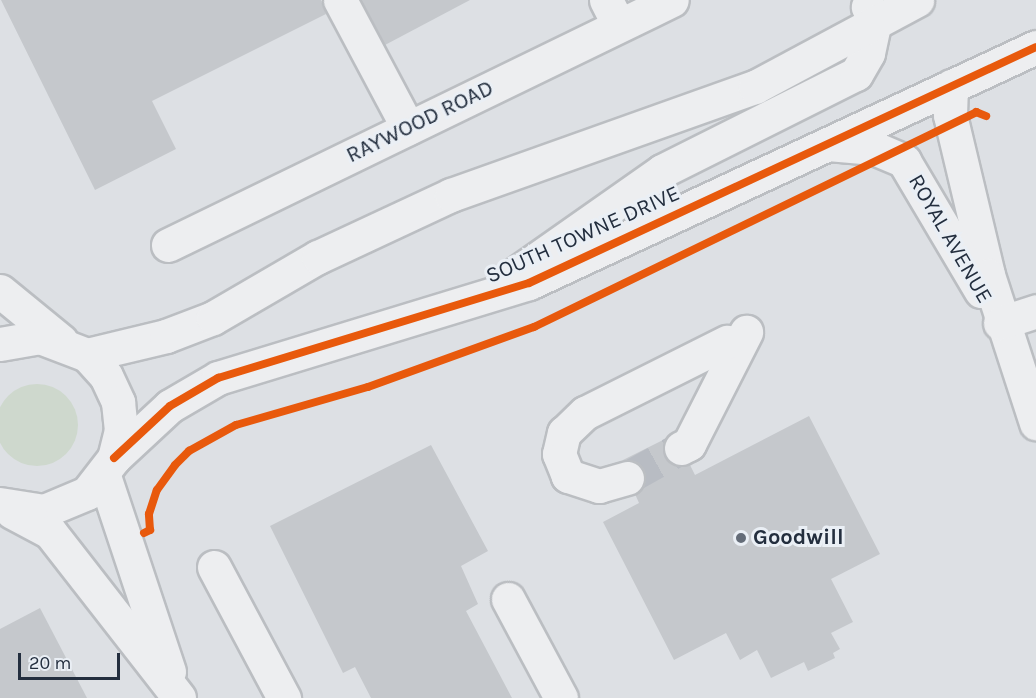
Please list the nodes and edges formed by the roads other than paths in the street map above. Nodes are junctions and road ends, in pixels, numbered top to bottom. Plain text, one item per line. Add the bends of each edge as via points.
1 (340, 0) edge
2 (672, 0) edge
3 (917, 0) edge
4 (870, 10) edge
5 (612, 12) edge
6 (1036, 48) edge
7 (951, 86) junction
8 (408, 128) junction
9 (827, 144) junction
10 (168, 245) dead end
11 (0, 291) edge
12 (483, 298) junction
13 (1036, 311) edge
14 (1000, 323) junction
15 (0, 344) edge
16 (75, 349) junction
17 (1036, 423) edge
18 (681, 448) tunnel mouth
19 (109, 467) junction
20 (627, 478) tunnel mouth
21 (0, 505) edge
22 (214, 567) dead end
23 (508, 599) dead end
24 (179, 698) edge
25 (285, 698) edge
26 (561, 698) edge

1 - 8 street
2 - 5 street, RAYWOOD ROAD
3 - 4 street
4 - 12 street via 868,53 856,74 662,171
4 - 16 street via 744,91 451,195 318,257 213,318 166,336
5 - 8 street, RAYWOOD ROAD
6 - 7 street, SOUTH TOWNE DRIVE
7 - 9 street, SOUTH TOWNE DRIVE
7 - 14 street, ROYAL AVENUE via 950,115
8 - 10 street, RAYWOOD ROAD
9 - 12 street, SOUTH TOWNE DRIVE via 529,283
9 - 14 street, ROYAL AVENUE via 874,148 904,161
11 - 16 street
12 - 19 street, SOUTH TOWNE DRIVE via 218,378 170,406
13 - 14 street
14 - 17 street, ROYAL AVENUE
15 - 16 street via 40,337
16 - 19 street via 106,376 118,402 121,430
18 - 20 street via 689,444 736,337 585,413 564,433 559,454 568,476 599,486
19 - 21 street, SOUTH TOWNE DRIVE via 67,505 44,511
19 - 24 street
21 - 24 street via 50,532
22 - 25 street
23 - 26 street

